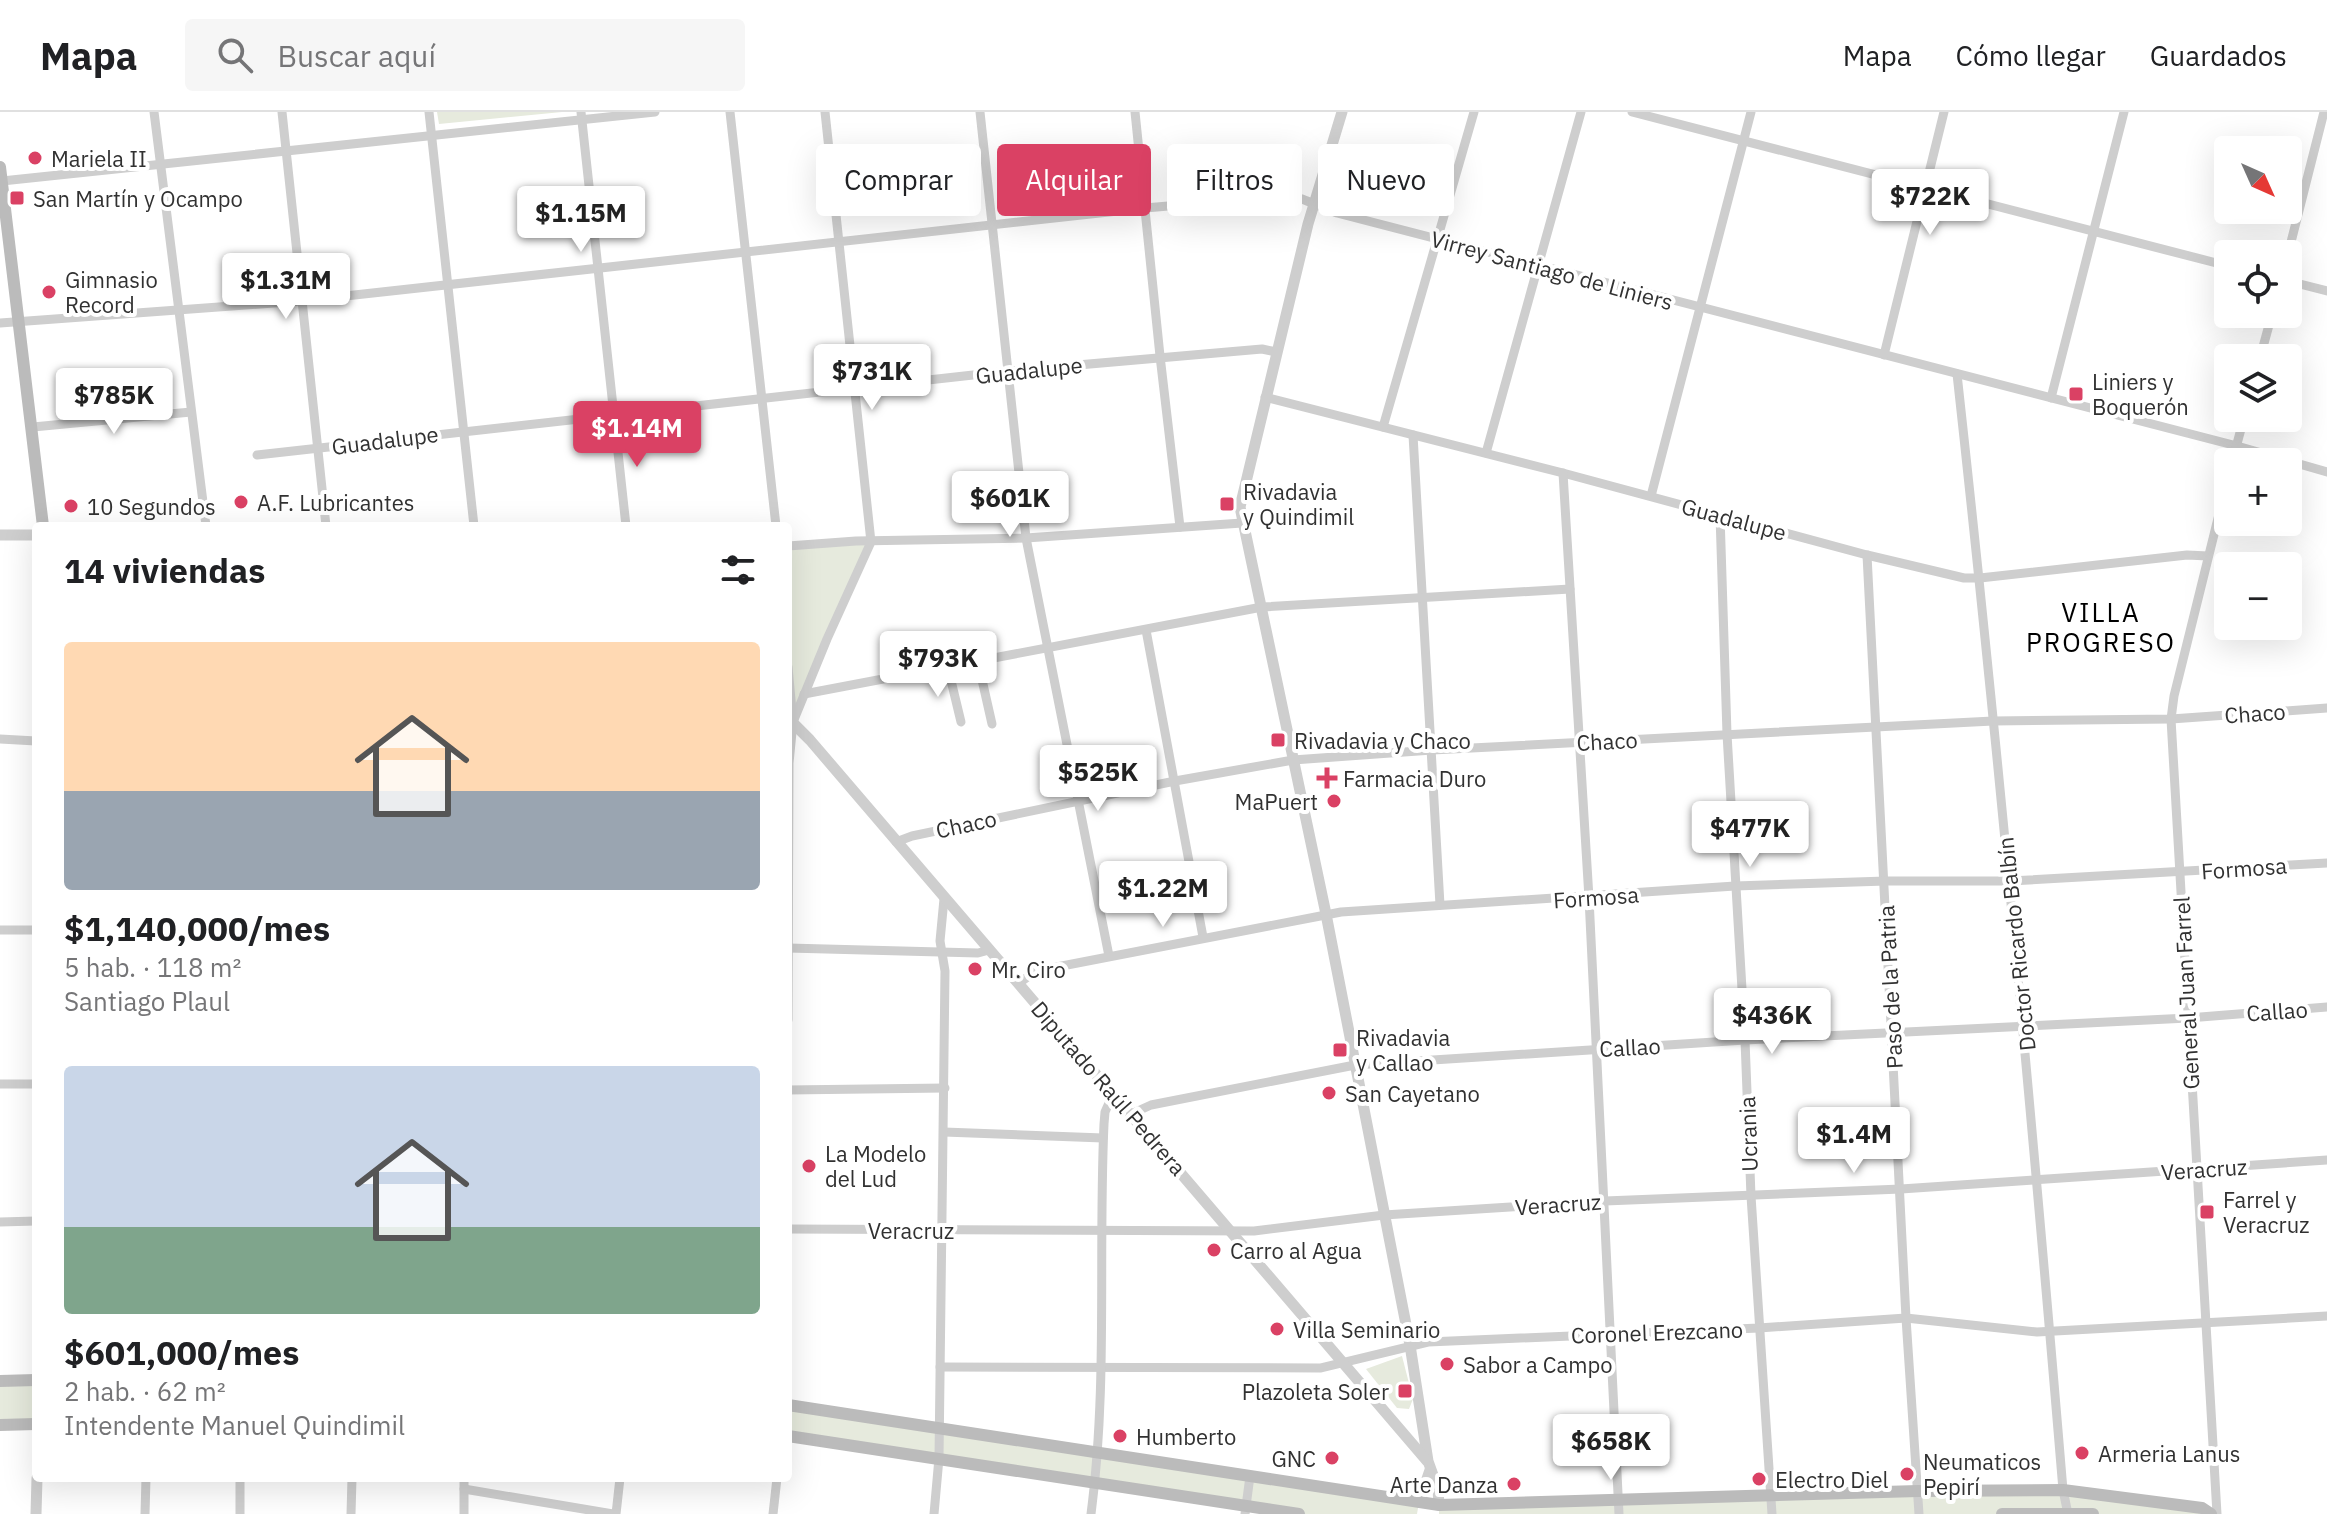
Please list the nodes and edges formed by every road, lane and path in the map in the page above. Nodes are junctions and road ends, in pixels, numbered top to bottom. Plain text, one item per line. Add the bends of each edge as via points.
1 (154, 112) edge
2 (282, 112) edge
3 (429, 112) edge
4 (655, 112) edge
5 (730, 112) edge
6 (825, 112) edge
7 (980, 112) edge
8 (1135, 112) edge
9 (1342, 112) edge
10 (1474, 112) edge
11 (1581, 112) edge
12 (1632, 112) edge
13 (1751, 112) edge
14 (1944, 112) edge
15 (2124, 112) edge
16 (2324, 112) edge
17 (582, 115) edge
18 (432, 136) junction
19 (1743, 142) junction
20 (1138, 144) edge
21 (286, 151) junction
22 (160, 164) junction
23 (0, 167) edge
24 (2, 181) junction
25 (1925, 187) junction
26 (1314, 204) junction
27 (1151, 207) edge
28 (1073, 216) edge
29 (1146, 216) edge
30 (992, 225) junction
31 (2093, 230) junction
32 (1437, 239) junction
33 (2292, 240) edge
34 (840, 242) junction
35 (747, 251) junction
36 (2214, 262) edge
37 (1537, 267) junction
38 (598, 268) junction
39 (2302, 285) edge
40 (449, 286) junction
41 (2327, 291) edge
42 (300, 301) junction
43 (1698, 309) junction
44 (178, 311) junction
45 (20, 322) junction
46 (0, 323) edge
47 (1276, 352) junction
48 (1884, 355) junction
49 (1160, 356) junction
50 (1009, 371) junction
51 (1957, 374) junction
52 (853, 388) junction
53 (1265, 397) junction
54 (2051, 398) junction
55 (763, 400) junction
56 (191, 412) junction
57 (614, 416) junction
58 (33, 427) junction
59 (1383, 427) junction
60 (462, 431) junction
61 (2240, 432) edge
62 (1413, 435) junction
63 (2237, 446) junction
64 (318, 448) junction
65 (1486, 453) junction
66 (257, 455) dead end
67 (2327, 472) edge
68 (1563, 473) junction
69 (1651, 496) junction
70 (1720, 515) junction
71 (43, 522) edge
72 (205, 522) edge
73 (326, 522) edge
74 (473, 522) edge
75 (626, 522) edge
76 (776, 522) edge
77 (1242, 523) junction
78 (1180, 527) junction
79 (2214, 533) edge
80 (0, 535) edge
81 (32, 535) edge
82 (1026, 538) junction
83 (871, 542) junction
84 (792, 546) edge
85 (1867, 555) junction
86 (2208, 556) junction
87 (1980, 578) junction
88 (1570, 589) junction
89 (1424, 597) junction
90 (1262, 607) junction
91 (1146, 630) junction
92 (1046, 650) junction
93 (978, 662) junction
94 (948, 668) junction
95 (804, 694) junction
96 (2327, 708) edge
97 (792, 718) edge
98 (2171, 719) junction
99 (792, 721) edge
100 (1993, 721) junction
101 (961, 722) dead end
102 (992, 724) dead end
103 (1877, 727) junction
104 (1727, 734) junction
105 (0, 739) edge
106 (32, 741) edge
107 (1579, 742) junction
108 (1432, 750) junction
109 (1293, 760) junction
110 (1175, 781) junction
111 (1079, 801) junction
112 (896, 842) junction
113 (2327, 863) edge
114 (2179, 872) junction
115 (1886, 881) junction
116 (2010, 881) junction
117 (1735, 886) junction
118 (1589, 898) junction
119 (944, 899) junction
120 (1440, 905) junction
121 (1326, 914) junction
122 (0, 930) edge
123 (32, 930) edge
124 (1203, 937) junction
125 (792, 948) edge
126 (989, 950) junction
127 (942, 951) junction
128 (1109, 956) junction
129 (1019, 983) junction
130 (2327, 1007) edge
131 (2188, 1018) junction
132 (2024, 1027) junction
133 (1892, 1034) junction
134 (1745, 1040) junction
135 (1595, 1049) junction
136 (1355, 1065) junction
137 (0, 1084) edge
138 (32, 1084) edge
139 (945, 1088) junction
140 (792, 1090) edge
141 (1113, 1094) junction
142 (1131, 1114) junction
143 (944, 1132) junction
144 (1103, 1138) junction
145 (2327, 1160) edge
146 (2196, 1169) junction
147 (2038, 1179) junction
148 (1901, 1189) junction
149 (1751, 1196) junction
150 (1605, 1201) junction
151 (1384, 1215) junction
152 (32, 1221) edge
153 (0, 1222) edge
154 (792, 1229) edge
155 (941, 1230) junction
156 (1101, 1230) junction
157 (1232, 1231) junction
158 (2327, 1316) edge
159 (1906, 1318) junction
160 (2205, 1323) junction
161 (1759, 1328) junction
162 (2050, 1332) junction
163 (1611, 1334) junction
164 (1410, 1345) junction
165 (1345, 1364) junction
166 (940, 1367) junction
167 (1103, 1367) junction
168 (32, 1380) edge
169 (0, 1381) edge
170 (792, 1406) edge
171 (32, 1424) edge
172 (0, 1425) edge
173 (938, 1427) junction
174 (792, 1437) edge
175 (1099, 1451) junction
176 (939, 1458) junction
177 (1429, 1466) junction
178 (1250, 1476) junction
179 (37, 1482) edge
180 (146, 1482) edge
181 (240, 1482) edge
182 (352, 1482) edge
183 (464, 1482) edge
184 (619, 1482) edge
185 (777, 1482) edge
186 (1095, 1483) junction
187 (464, 1489) junction
188 (2063, 1490) junction
189 (1918, 1491) junction
190 (1771, 1495) junction
191 (1619, 1499) junction
192 (1418, 1508) edge
193 (1439, 1509) edge
194 (1246, 1510) edge
195 (2068, 1513) edge
196 (36, 1514) edge
197 (145, 1514) edge
198 (240, 1514) edge
199 (351, 1514) edge
200 (464, 1514) edge
201 (615, 1514) edge
202 (773, 1514) edge
203 (934, 1514) edge
204 (1091, 1514) edge
205 (1299, 1514) edge
206 (1619, 1514) edge
207 (1772, 1514) edge
208 (1919, 1514) edge
209 (2002, 1514) edge
210 (2093, 1514) edge
211 (2214, 1514) edge

1 - 22 street
2 - 21 street
3 - 18 street
4 - 17 street
5 - 35 street
6 - 34 street
7 - 30 street
8 - 20 street
9 - 26 street
10 - 32 street
11 - 37 street
12 - 19 street
13 - 19 street
14 - 25 street
15 - 31 street
16 - 33 street
17 - 18 street
17 - 38 street
18 - 21 street
18 - 40 street
19 - 25 street
19 - 43 street
21 - 22 street
21 - 42 street
22 - 24 street
22 - 44 street
23 - 24 main road
24 - 45 main road
25 - 31 street
25 - 48 street
26 - 27 street, Virrey Santiago de Liniers via 1285,196
26 - 32 street, Virrey Santiago de Liniers
26 - 47 street
28 - 30 street, Virrey Santiago de Liniers
29 - 49 street
30 - 34 street, Virrey Santiago de Liniers
30 - 50 street
31 - 36 street
31 - 54 street
32 - 37 street, Virrey Santiago de Liniers
32 - 59 street
34 - 35 street, Virrey Santiago de Liniers
34 - 52 street
35 - 38 street, Virrey Santiago de Liniers
35 - 55 street
37 - 43 street, Virrey Santiago de Liniers
37 - 65 street
38 - 40 street, Virrey Santiago de Liniers
38 - 57 street
39 - 41 street
40 - 42 street, Virrey Santiago de Liniers
40 - 60 street
42 - 44 street, Virrey Santiago de Liniers
42 - 64 street
43 - 48 street, Virrey Santiago de Liniers
43 - 69 street
44 - 45 street, Virrey Santiago de Liniers
44 - 56 street
45 - 46 street, Virrey Santiago de Liniers
45 - 58 main road
47 - 49 street, Guadalupe
47 - 53 street
48 - 51 street, Virrey Santiago de Liniers
49 - 50 street, Guadalupe
49 - 78 street
50 - 52 street, Guadalupe
50 - 82 street
51 - 54 street, Virrey Santiago de Liniers
51 - 87 street, Doctor Ricardo Balbín
52 - 55 street, Guadalupe
52 - 83 street
53 - 59 street, Guadalupe
53 - 77 street via 1241,498
54 - 63 street, Virrey Santiago de Liniers
55 - 57 street, Guadalupe
55 - 76 street
56 - 58 street
56 - 72 street
57 - 60 street, Guadalupe
57 - 75 street
58 - 71 main road
59 - 62 street, Guadalupe
60 - 64 street, Guadalupe
60 - 74 street
61 - 63 street
62 - 65 street, Guadalupe
62 - 89 street
63 - 67 street, Virrey Santiago de Liniers
64 - 66 street, Guadalupe
64 - 73 street
65 - 68 street, Guadalupe
68 - 69 street, Guadalupe
68 - 88 street
69 - 70 street, Guadalupe
70 - 85 street, Guadalupe
70 - 104 street, Ucrania
77 - 78 street
77 - 90 street
78 - 82 street
79 - 86 street, General Juan Farrel
80 - 81 street
82 - 83 street
82 - 92 street
83 - 84 street
83 - 95 street
85 - 87 street, Guadalupe
85 - 103 street, Paso de la Patria
86 - 87 street, Guadalupe
86 - 98 street, General Juan Farrel
87 - 100 street, Doctor Ricardo Balbín
88 - 89 street
88 - 107 street
89 - 90 street
89 - 108 street
90 - 91 street
90 - 109 street
91 - 92 street
91 - 110 street
92 - 93 street
92 - 111 street
93 - 94 street
93 - 102 street
94 - 95 street
94 - 101 street
95 - 97 street
96 - 98 street, Chaco
98 - 100 street, Chaco
98 - 114 street, General Juan Farrel
99 - 112 street, Diputado Raúl Pedrera
100 - 103 street, Chaco
100 - 116 street, Doctor Ricardo Balbín
103 - 104 street, Chaco
103 - 115 street, Paso de la Patria
104 - 107 street, Chaco
104 - 117 street, Ucrania
105 - 106 street
107 - 108 street, Chaco
107 - 118 street
108 - 109 street, Chaco
108 - 120 street
109 - 110 street, Chaco
109 - 121 street
110 - 111 street, Chaco
110 - 124 street
111 - 112 street, Chaco
111 - 128 street
112 - 119 street, Diputado Raúl Pedrera
113 - 114 street, Formosa
114 - 116 street, Formosa
114 - 131 street, General Juan Farrel
115 - 116 street, Formosa
115 - 117 street, Formosa
115 - 133 street, Paso de la Patria
116 - 132 street, Doctor Ricardo Balbín
117 - 118 street, Formosa
117 - 134 street, Ucrania
118 - 120 street, Formosa
118 - 135 street
119 - 126 street, Diputado Raúl Pedrera
119 - 127 street
120 - 121 street, Formosa
121 - 124 street, Formosa
121 - 136 street
122 - 123 street
124 - 128 street, Formosa
125 - 127 street
126 - 127 street
126 - 129 street, Diputado Raúl Pedrera
127 - 139 street
128 - 129 street, Formosa via 1036,971
129 - 141 street, Diputado Raúl Pedrera
130 - 131 street, Callao
131 - 132 street, Callao
131 - 146 street, General Juan Farrel
132 - 133 street, Callao
132 - 147 street, Doctor Ricardo Balbín
133 - 134 street, Callao
133 - 148 street, Paso de la Patria
134 - 135 street, Callao
134 - 149 street, Ucrania
135 - 136 street, Callao
135 - 150 street
136 - 142 street, Callao via 1151,1105
136 - 151 street
137 - 138 street
139 - 140 street
139 - 143 street
141 - 142 street, Diputado Raúl Pedrera
141 - 144 street
142 - 157 street, Diputado Raúl Pedrera
143 - 144 street
143 - 155 street
144 - 156 street
145 - 146 street, Veracruz
146 - 147 street, Veracruz
146 - 160 street, General Juan Farrel
147 - 148 street, Veracruz
147 - 162 street, Doctor Ricardo Balbín
148 - 149 street, Veracruz
148 - 159 street, Paso de la Patria
149 - 150 street, Veracruz
149 - 161 street, Ucrania
150 - 151 street, Veracruz
150 - 163 street
151 - 157 street, Veracruz
151 - 164 street
152 - 153 street
154 - 155 street, Veracruz
155 - 156 street, Veracruz
155 - 166 street
156 - 157 street, Veracruz
156 - 167 street
157 - 165 street, Diputado Raúl Pedrera
158 - 160 street, Coronel Erezcano
159 - 161 street, Coronel Erezcano
159 - 162 street, Coronel Erezcano
159 - 189 street, Paso de la Patria
160 - 162 street, Coronel Erezcano
160 - 211 street, General Juan Farrel
161 - 163 street, Coronel Erezcano
161 - 190 street, Ucrania
162 - 188 street, Doctor Ricardo Balbín
163 - 164 street, Coronel Erezcano
163 - 191 street
164 - 165 street, Coronel Erezcano
164 - 177 street
165 - 167 street, Coronel Erezcano
165 - 177 street, Diputado Raúl Pedrera
166 - 167 street, Coronel Erezcano
166 - 173 street
167 - 175 street
168 - 169 main road
170 - 173 main road
171 - 172 main road
173 - 175 main road
173 - 176 street
174 - 176 main road
175 - 178 main road
175 - 186 street
176 - 186 main road
176 - 203 street
177 - 192 street
177 - 193 street
178 - 192 main road
178 - 194 street
179 - 196 street
180 - 197 street
181 - 198 street
182 - 199 street
183 - 187 street
184 - 201 street
185 - 202 street
186 - 194 main road
186 - 204 street
187 - 200 street
187 - 201 street
188 - 189 main road
188 - 195 street, Doctor Ricardo Balbín
188 - 211 main road via 2202,1508
189 - 190 main road
189 - 208 street, Paso de la Patria
190 - 191 main road
190 - 207 street, Ucrania
191 - 193 main road
191 - 206 street
192 - 193 main road
194 - 205 main road
195 - 209 main road
195 - 210 main road

